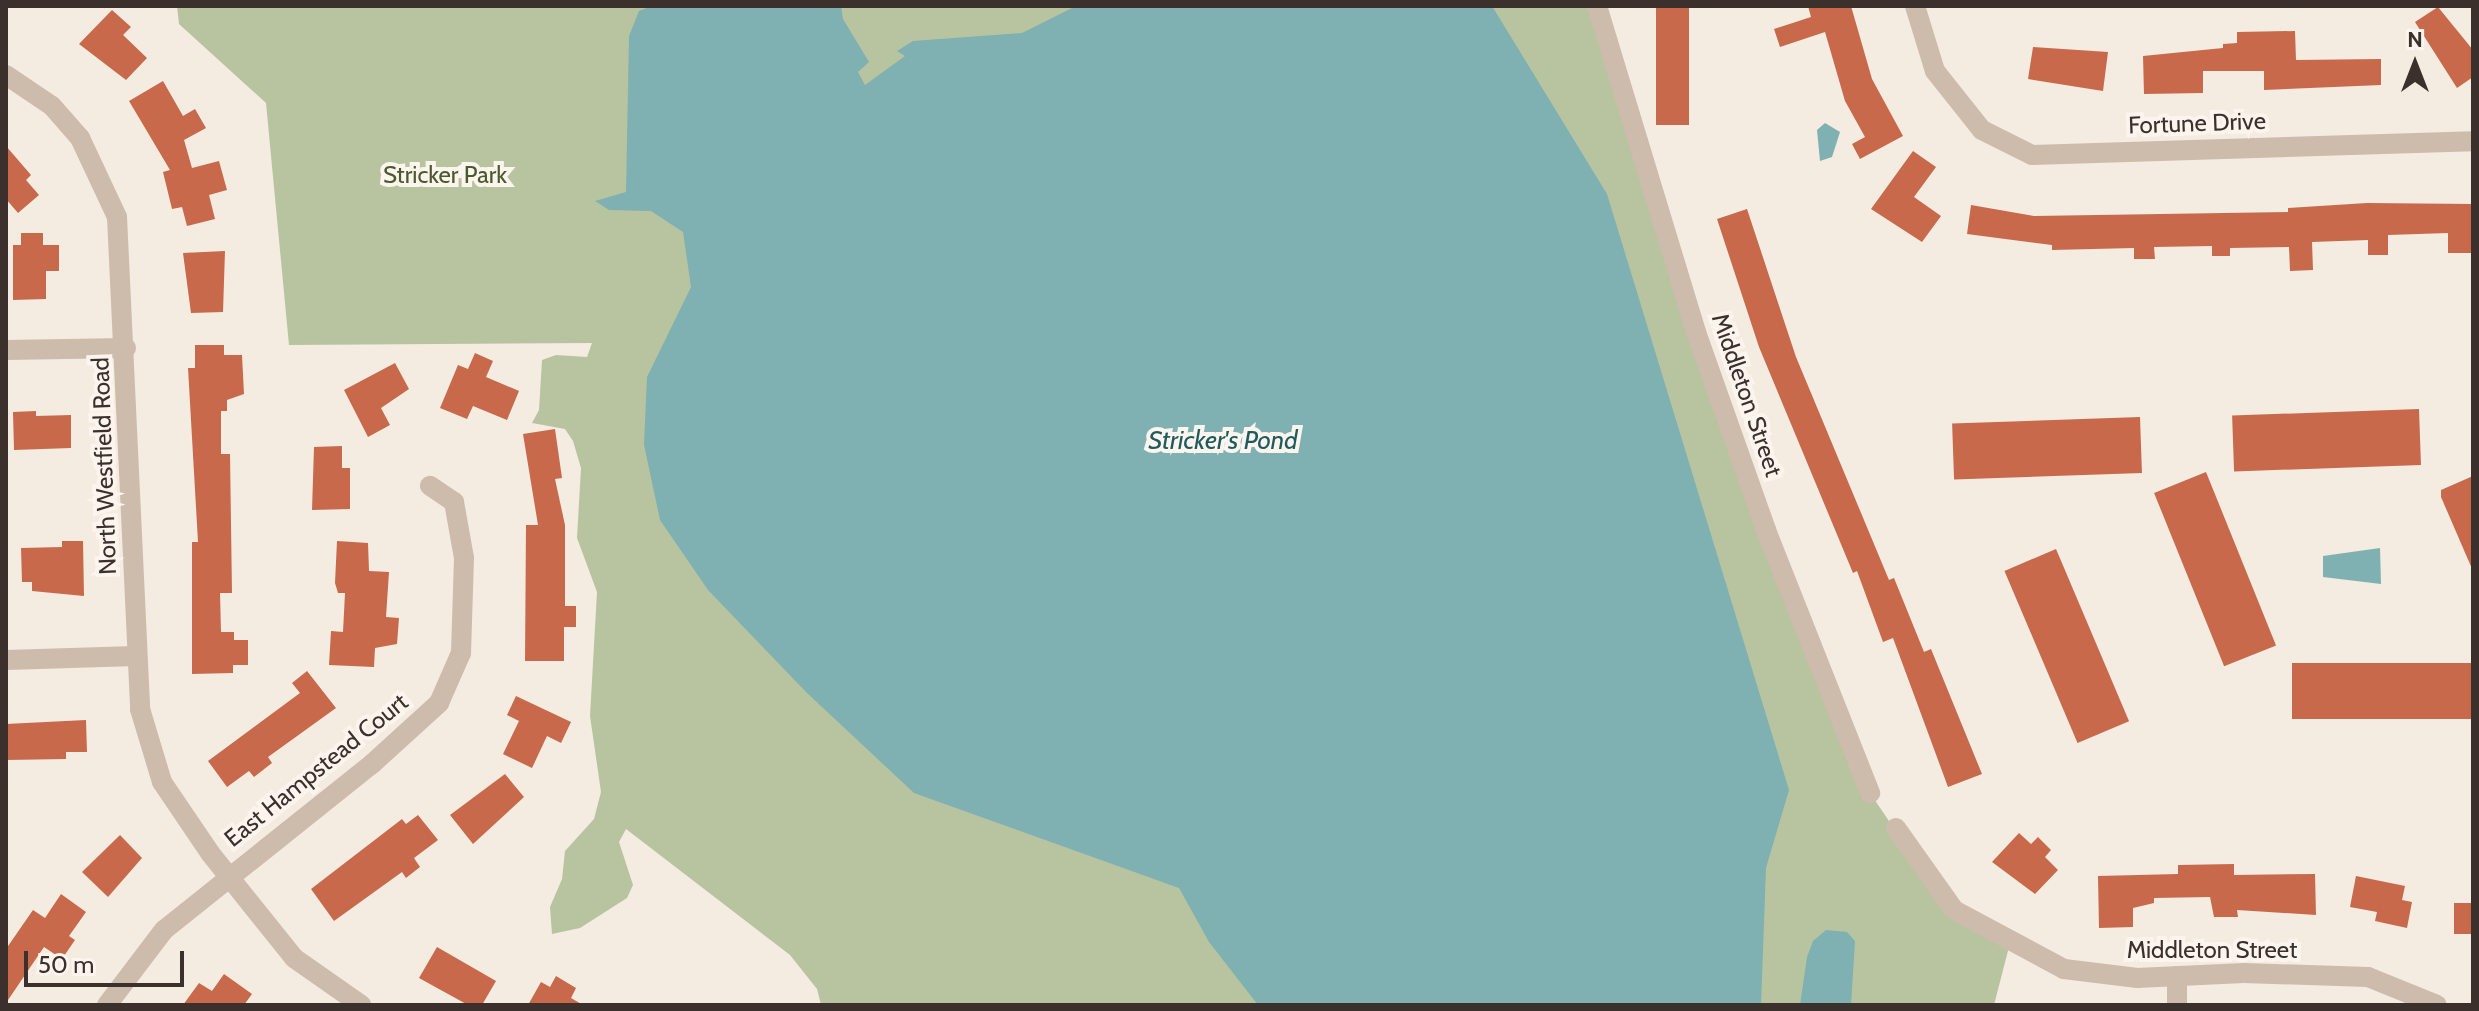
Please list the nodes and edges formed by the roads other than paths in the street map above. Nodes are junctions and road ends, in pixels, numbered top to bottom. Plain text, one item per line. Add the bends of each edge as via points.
1 (1597, 6) edge
2 (1915, 6) edge
3 (6, 75) edge
4 (2473, 141) edge
5 (126, 348) junction
6 (6, 350) edge
7 (430, 486) dead end
8 (136, 656) junction
9 (6, 660) edge
10 (1870, 793) dead end
11 (1896, 828) dead end
12 (229, 874) junction
13 (2177, 976) junction
14 (107, 1005) edge
15 (361, 1005) edge
16 (2177, 1005) edge
17 (2437, 1005) edge

1 - 10 street, Middleton Street via 1696,332 1766,530
2 - 4 street, Fortune Drive via 1935,71 1949,89 1982,130 2032,155
3 - 5 street, North Westfield Road via 52,106 80,138 106,186 122,250
5 - 6 street
5 - 8 street, North Westfield Road
7 - 12 street, East Hampstead Court via 454,502 464,558 461,653 444,693 372,764
8 - 9 street
8 - 12 street, North Westfield Road via 140,709 162,782
11 - 13 street, Middleton Street via 1954,910 1993,935 2064,969 2137,978
12 - 14 street, East Hampstead Court via 164,930
12 - 15 street, North Westfield Road via 294,958
13 - 16 street
13 - 17 street, Middleton Street via 2368,977

